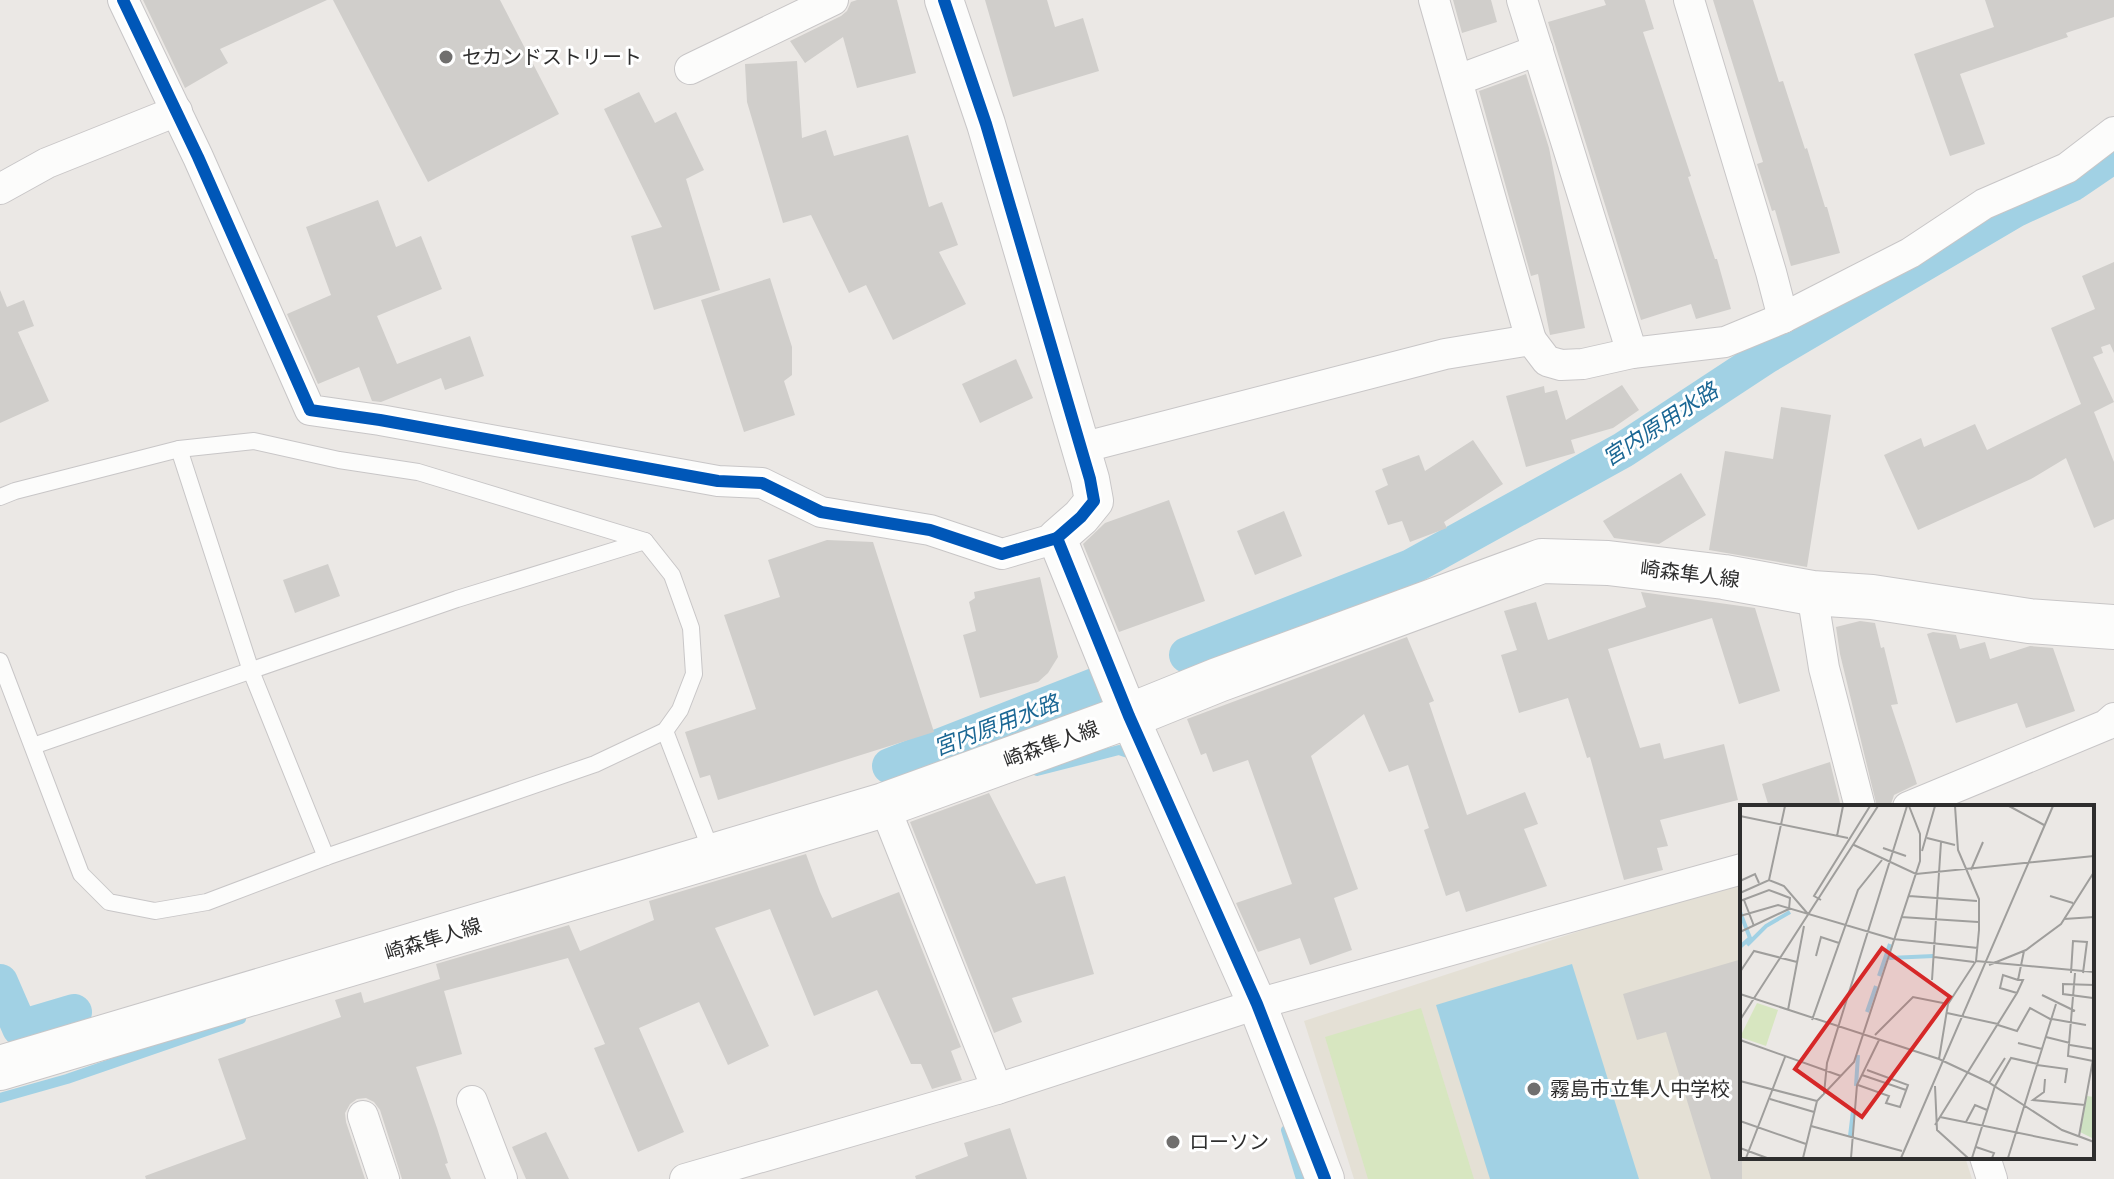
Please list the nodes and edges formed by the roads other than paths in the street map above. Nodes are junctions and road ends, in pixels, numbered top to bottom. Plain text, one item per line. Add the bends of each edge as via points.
1 (123, 0) edge
2 (833, 0) edge
3 (944, 0) edge
4 (1434, 0) edge
5 (1522, 0) edge
6 (1689, 0) edge
7 (1538, 50) junction
8 (690, 69) dead end
9 (1458, 80) junction
10 (177, 111) junction
11 (2114, 132) edge
12 (0, 189) edge
13 (1783, 318) junction
14 (1531, 340) junction
15 (1632, 353) junction
16 (1081, 448) junction
17 (179, 449) junction
18 (0, 497) edge
19 (1057, 538) junction
20 (645, 541) junction
21 (1812, 593) junction
22 (2114, 627) edge
23 (0, 661) edge
24 (251, 671) junction
25 (1129, 716) junction
26 (2114, 718) edge
27 (665, 731) junction
28 (33, 746) junction
29 (884, 805) junction
30 (1859, 805) edge
31 (1913, 805) edge
32 (713, 856) junction
33 (326, 857) junction
34 (1740, 870) edge
35 (1257, 1004) junction
36 (0, 1068) edge
37 (997, 1089) junction
38 (472, 1101) dead end
39 (363, 1116) dead end
40 (1986, 1159) edge
41 (384, 1179) edge
42 (502, 1179) edge
43 (685, 1179) edge
44 (1325, 1179) edge
45 (1992, 1179) edge

1 - 10 street
2 - 8 street
3 - 16 street
4 - 9 street
5 - 7 street
6 - 13 street
7 - 9 street
7 - 15 street
9 - 14 street
10 - 12 street via 47,163
10 - 19 street via 310,410 718,481 762,483 821,512 930,530 1002,554
11 - 13 street via 2067,168 1984,204 1910,253
13 - 15 street via 1725,342
14 - 15 street via 1547,361 1561,365
14 - 16 street via 1445,354
16 - 19 street via 1094,501
17 - 18 lane
17 - 20 lane via 254,441 418,472
17 - 24 lane
19 - 25 street
20 - 24 lane
20 - 27 lane via 672,575 691,628 694,674
21 - 22 main road, 崎森隼人線
21 - 25 main road, 崎森隼人線 via 1608,563 1542,561
21 - 30 street via 1824,668
23 - 28 lane
24 - 28 lane
24 - 33 lane
25 - 29 main road, 崎森隼人線
25 - 35 street
26 - 31 street
27 - 32 lane
27 - 33 lane via 595,764
28 - 33 lane via 81,874 109,902 155,911 207,902
29 - 32 main road, 崎森隼人線
29 - 37 street
32 - 36 main road, 崎森隼人線
34 - 35 street
35 - 37 street
35 - 44 street
37 - 43 street
38 - 42 street
39 - 41 street
40 - 45 street

